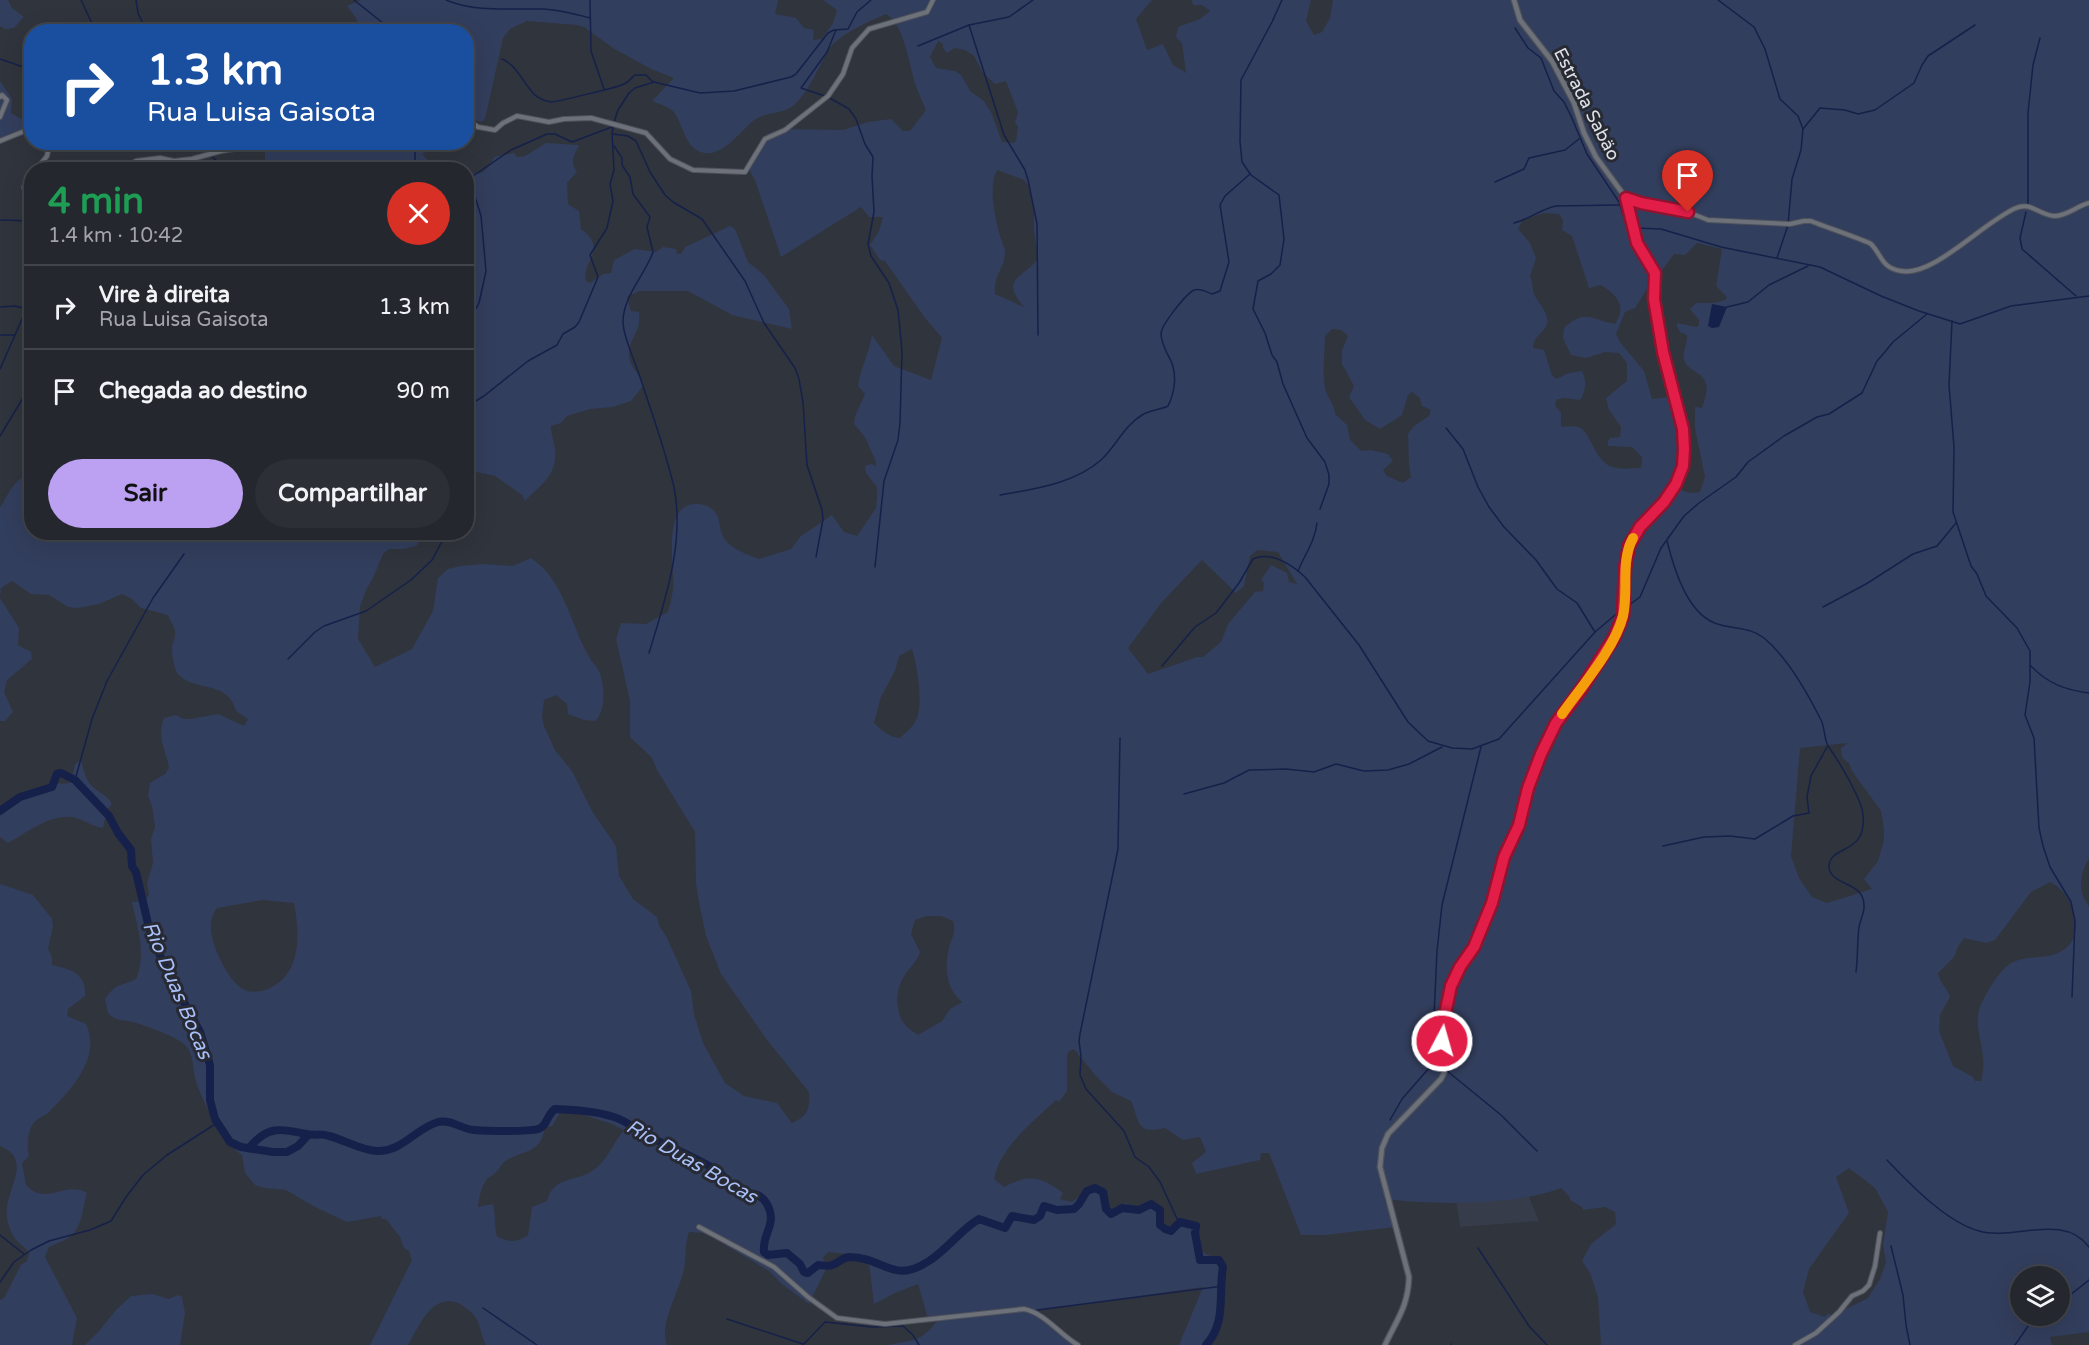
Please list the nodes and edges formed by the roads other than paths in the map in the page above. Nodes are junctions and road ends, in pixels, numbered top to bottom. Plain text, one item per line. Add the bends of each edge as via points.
1 (933, 0) edge
2 (1514, 0) edge
3 (0, 97) edge
4 (0, 117) edge
5 (474, 124) edge
6 (24, 131) edge
7 (0, 141) edge
8 (228, 150) edge
9 (134, 162) edge
10 (1626, 198) junction
11 (2089, 203) edge
12 (699, 1227) dead end
13 (1880, 1233) dead end
14 (1078, 1345) edge
15 (1385, 1345) edge
16 (1796, 1345) edge

1 - 5 street via 927,12 869,29 852,48 843,74 828,96 785,130 765,139 745,172 693,170 670,159 645,133 591,118 549,122 518,116 495,130
2 - 10 street, Estrada Sabäo via 1520,20 1552,61 1574,103 1596,157
3 - 4 street via 7,100
6 - 7 street
8 - 9 street via 192,159
10 - 11 street via 1708,220 1790,224 1811,221 1868,242 1885,264 1904,272 1930,266 2015,208 2027,205 2056,216
10 - 15 street, Estrada Sabäo via 1637,243 1655,273 1654,299 1663,352 1683,429 1683,466 1664,502 1640,527 1629,546 1623,616 1614,638 1558,720 1541,754 1492,903 1474,947 1451,986 1442,1041 1441,1079 1388,1134 1382,1148 1380,1167 1409,1278 1408,1296
12 - 14 street via 774,1267 837,1318 885,1324 1024,1309 1035,1312
13 - 16 street via 1869,1285 1852,1296 1832,1320

